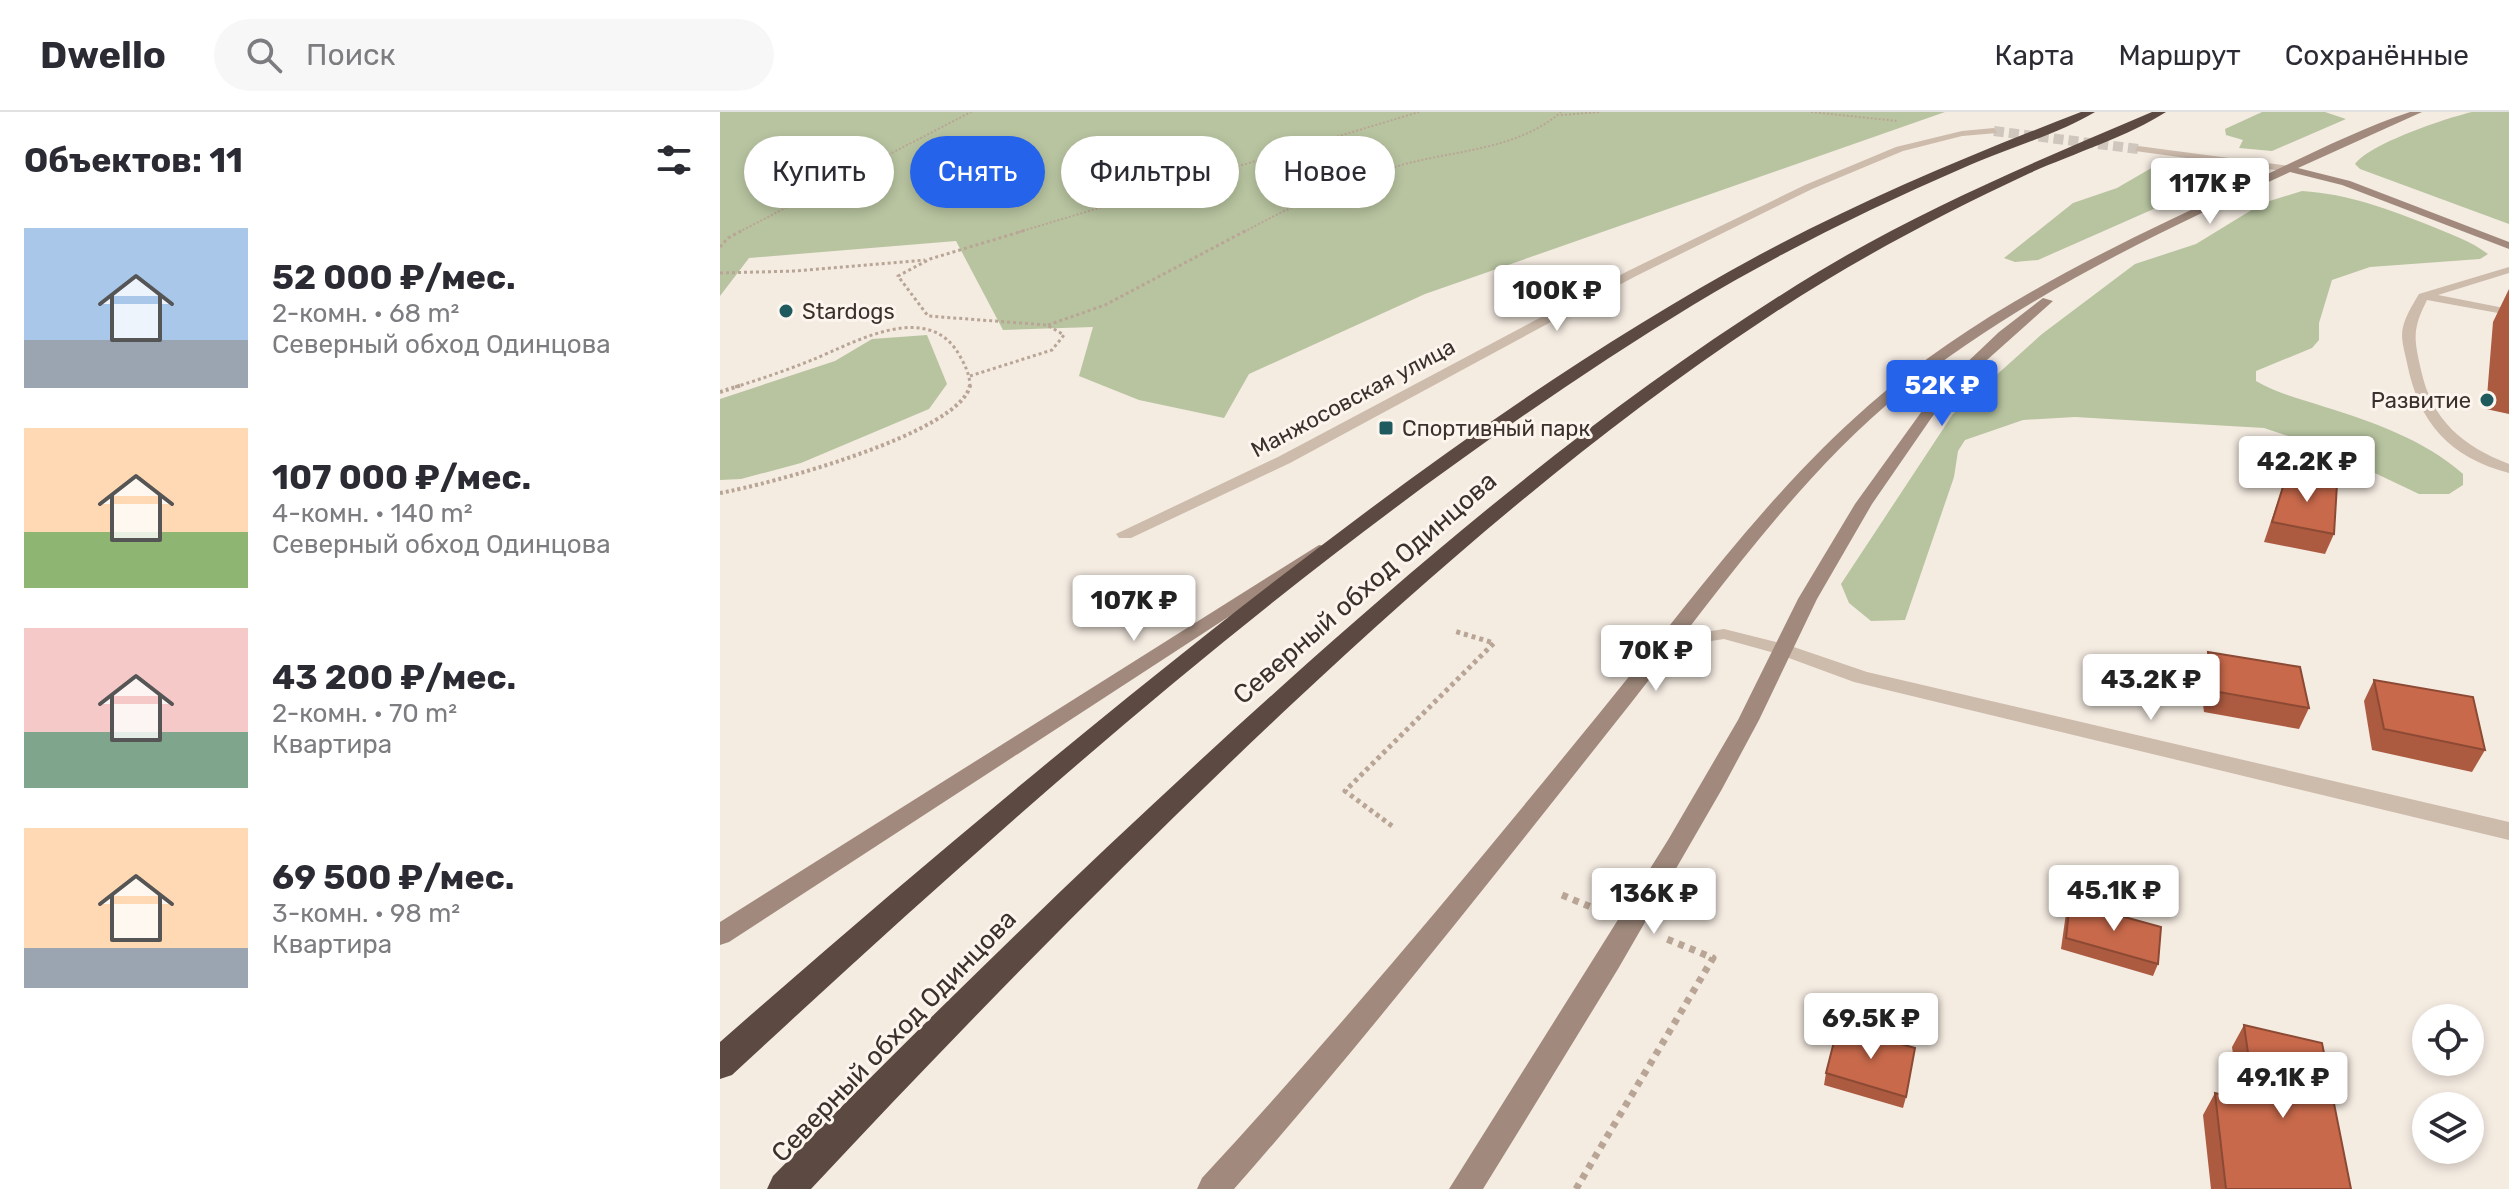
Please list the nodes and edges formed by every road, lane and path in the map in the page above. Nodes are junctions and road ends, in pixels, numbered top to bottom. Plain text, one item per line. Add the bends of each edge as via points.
1 (971, 112) edge
2 (1419, 112) edge
3 (1601, 112) edge
4 (2090, 112) edge
5 (2161, 112) edge
6 (2409, 112) edge
7 (2418, 112) edge
8 (1561, 113) edge
9 (2392, 121) junction
10 (1994, 131) tunnel mouth
11 (2138, 149) tunnel mouth
12 (2290, 169) junction
13 (2266, 181) junction
14 (2378, 195) junction
15 (2140, 240) junction
16 (2509, 246) edge
17 (720, 247) edge
18 (930, 259) junction
19 (2509, 270) edge
20 (720, 273) edge
21 (2423, 296) junction
22 (2509, 312) edge
23 (1047, 325) junction
24 (970, 376) junction
25 (720, 392) edge
26 (2509, 469) edge
27 (720, 493) edge
28 (1379, 511) junction
29 (1125, 534) dead end
30 (1454, 631) dead end
31 (1667, 643) junction
32 (1782, 649) junction
33 (1392, 826) dead end
34 (2509, 831) edge
35 (1562, 895) dead end
36 (1606, 913) dead end
37 (1652, 932) dead end
38 (720, 935) edge
39 (720, 1064) edge
40 (786, 1189) edge
41 (1213, 1189) edge
42 (1465, 1189) edge
43 (1576, 1189) edge

1 - 17 path via 728,238
2 - 18 path
3 - 8 path
4 - 28 highway, Северный обход Одинцова via 1927,178 1703,293 1524,407
5 - 40 highway, Северный обход Одинцова via 1981,190 1838,267 1768,310 1556,463 1356,632 1206,769 1095,874
6 - 9 main road
7 - 9 main road
8 - 23 path via 1530,132 1400,165 1306,199 1104,306
9 - 12 main road
10 - 29 street, Манжосовская улица via 1931,137 1802,191 1627,275 1285,459
11 - 12 street
12 - 13 main road
12 - 14 main road
13 - 14 main road via 2324,183
13 - 15 main road
14 - 16 main road
15 - 31 main road via 1984,326 1893,392 1799,485
15 - 32 main road via 2043,304 1969,365 1864,503
18 - 20 path
18 - 23 path via 898,276 928,316
19 - 21 lane
21 - 22 lane
21 - 26 lane via 2408,330 2417,389 2431,419 2451,441
23 - 24 path via 1064,335 1052,350
24 - 25 path via 943,331 901,329 852,339 816,358
24 - 27 path via 969,393 952,411 856,456
28 - 38 main road
28 - 39 highway, Северный обход Одинцова via 1007,811
30 - 33 path via 1494,643 1345,791
31 - 32 lane via 1724,634
31 - 41 main road via 1439,930
32 - 34 street via 1861,677
32 - 42 main road via 1745,726 1632,924
35 - 36 path
37 - 43 path via 1713,958

